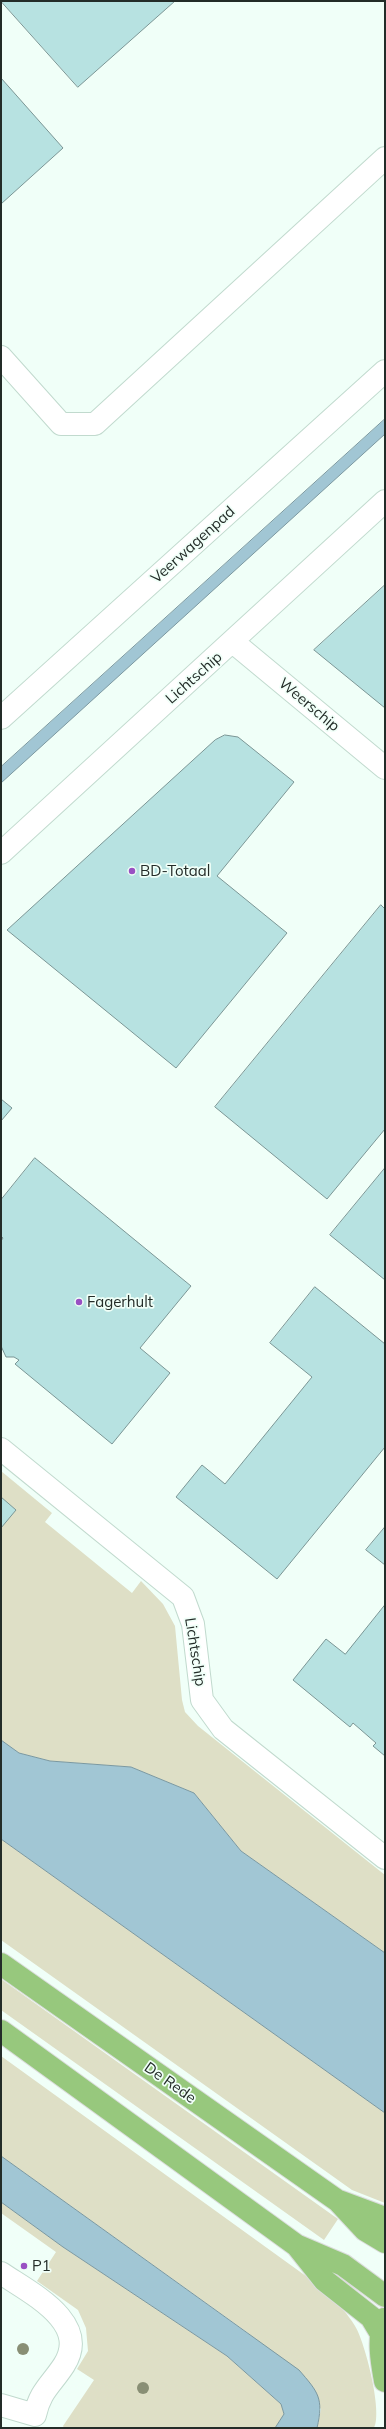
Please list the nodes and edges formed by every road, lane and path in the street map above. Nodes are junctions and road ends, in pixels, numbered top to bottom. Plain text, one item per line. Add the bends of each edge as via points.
1 (385, 158) edge
2 (1, 357) edge
3 (385, 371) edge
4 (385, 501) edge
5 (233, 642) junction
6 (1, 718) edge
7 (385, 768) edge
8 (1, 853) edge
9 (1, 1449) edge
10 (385, 1858) edge
11 (1, 1964) edge
12 (1, 2031) edge
13 (338, 2201) junction
14 (385, 2218) edge
15 (385, 2242) edge
16 (296, 2245) junction
17 (1, 2273) edge
18 (385, 2296) edge
19 (383, 2324) edge
20 (385, 2381) edge
21 (1, 2405) edge
22 (36, 2422) edge

1 - 2 street via 95,424 61,424
3 - 6 street, Veerwagenpad
4 - 5 street, Lichtschip
5 - 7 street, Weerschip
5 - 8 street, Lichtschip
9 - 10 street, Lichtschip via 183,1597 193,1624 202,1700 223,1729
11 - 13 main road, De Rede
12 - 16 main road
13 - 14 main road, De Rede
13 - 15 main road, De Rede via 365,2230
16 - 18 main road via 343,2265
16 - 19 main road via 324,2280
17 - 22 street via 56,2312 66,2324 71,2338 70,2352 64,2365 39,2399
19 - 20 main road via 380,2357
21 - 22 street

